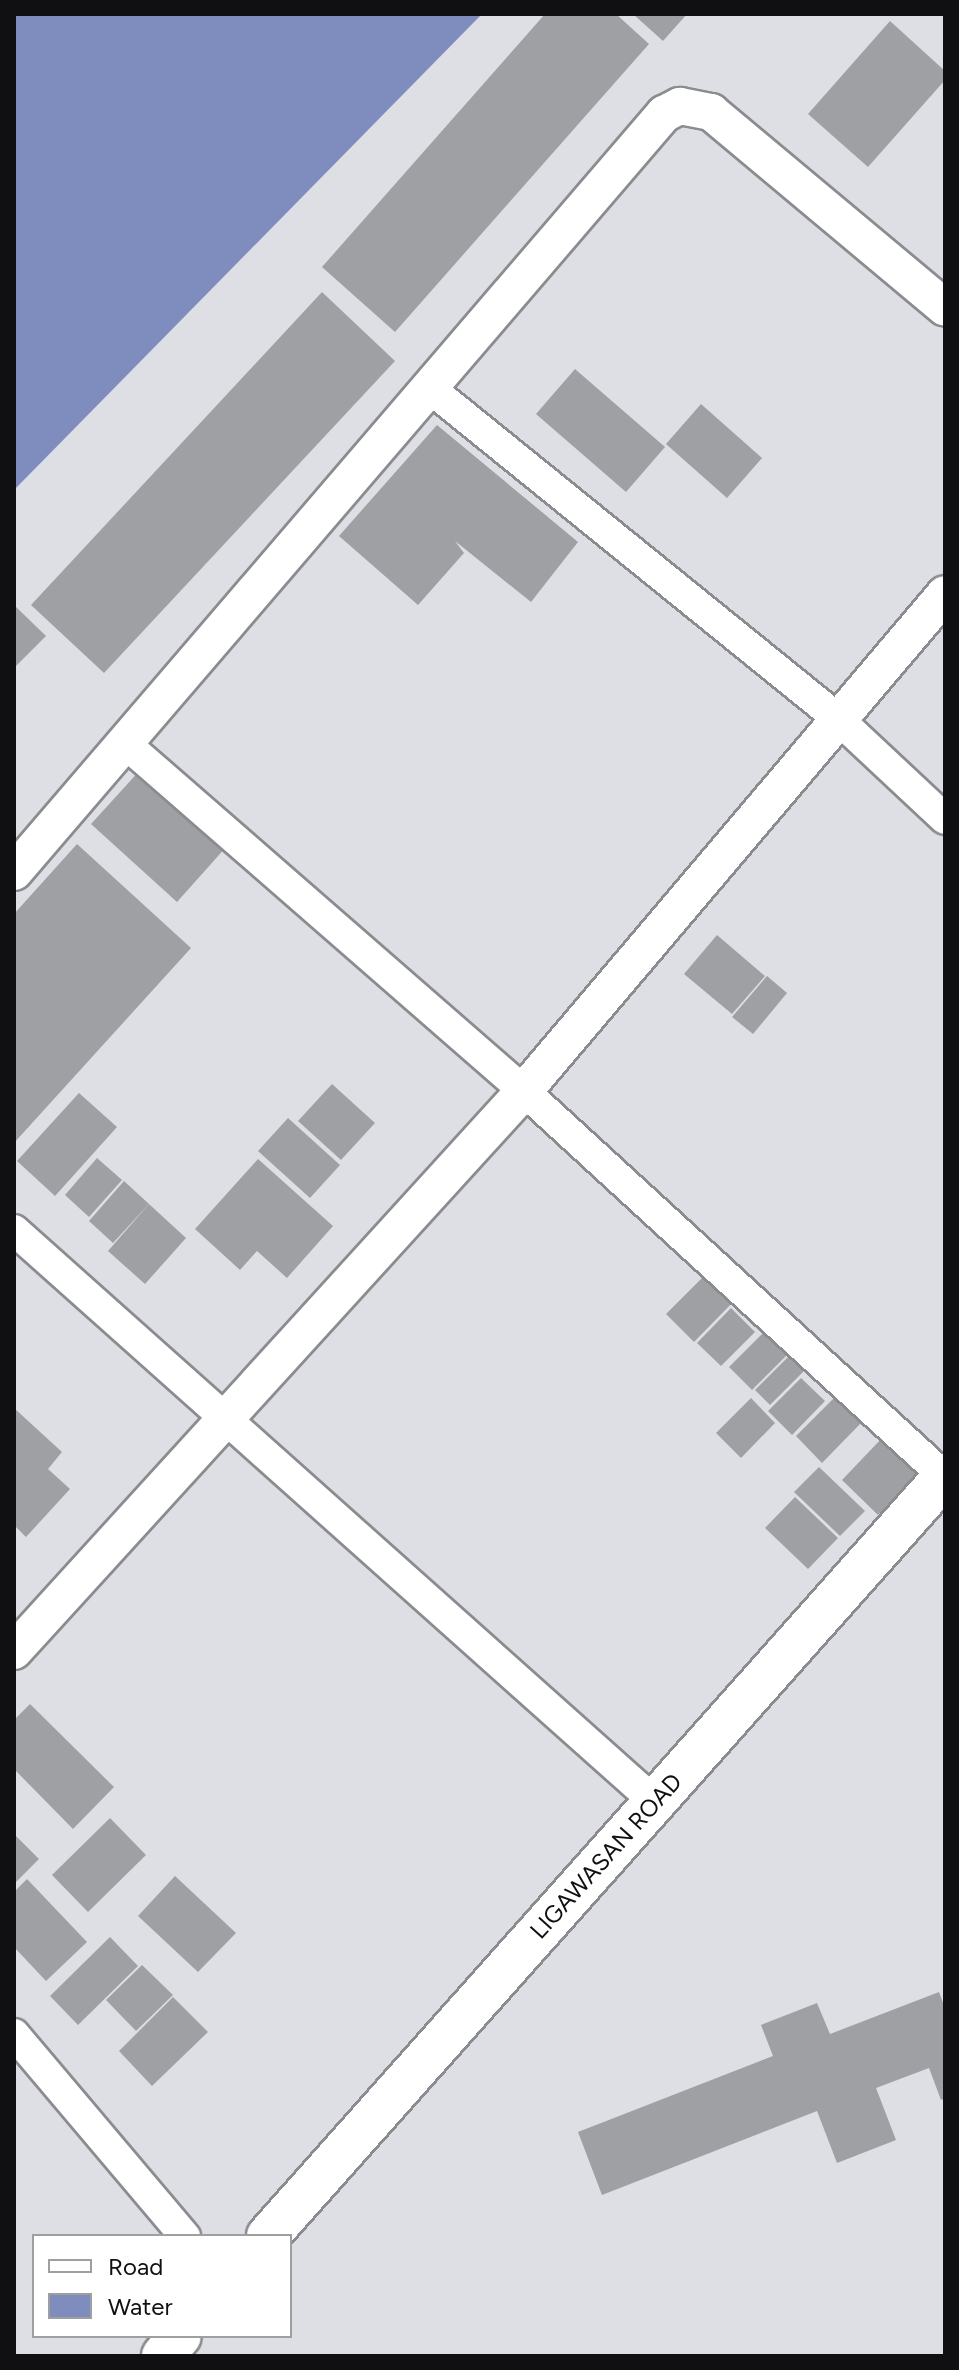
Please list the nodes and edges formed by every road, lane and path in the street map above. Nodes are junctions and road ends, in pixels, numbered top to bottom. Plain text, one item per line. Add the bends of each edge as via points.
1 (945, 308) edge
2 (432, 390) junction
3 (945, 594) edge
4 (836, 717) junction
5 (127, 745) junction
6 (945, 819) edge
7 (14, 872) edge
8 (524, 1091) junction
9 (14, 1230) edge
10 (225, 1419) junction
11 (945, 1476) edge
12 (14, 1651) edge
13 (655, 1802) junction
14 (14, 2034) edge
15 (183, 2234) edge
16 (270, 2234) edge
17 (178, 2338) edge
18 (163, 2356) edge

1 - 2 street via 733,128 711,112 680,106 664,114
2 - 4 street
2 - 5 street
3 - 4 street
4 - 6 street
4 - 8 street
5 - 7 street
5 - 8 street
8 - 10 street
8 - 11 street
9 - 10 street
10 - 12 street
10 - 13 street
11 - 13 main road, LIGAWASAN ROAD
13 - 16 main road, LIGAWASAN ROAD
14 - 15 street
17 - 18 main road

